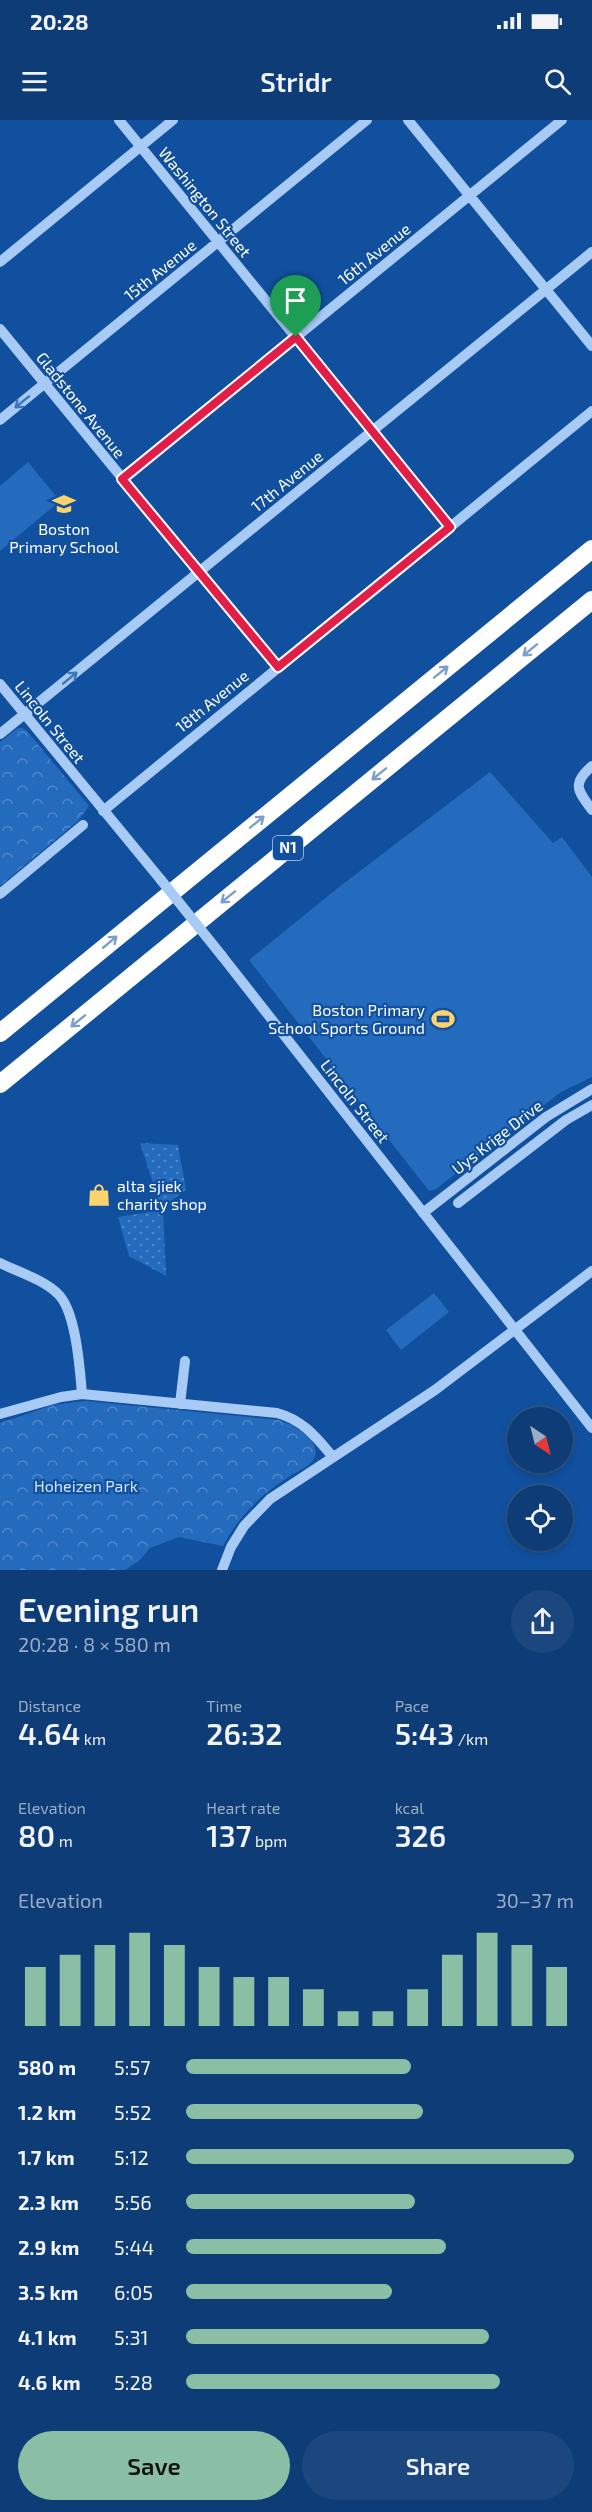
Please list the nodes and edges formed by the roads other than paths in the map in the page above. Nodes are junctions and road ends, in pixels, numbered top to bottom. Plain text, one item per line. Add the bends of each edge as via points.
1 (119, 120) edge
2 (173, 120) edge
3 (367, 120) edge
4 (408, 120) edge
5 (562, 120) edge
6 (141, 146) junction
7 (469, 196) junction
8 (218, 242) junction
9 (592, 252) edge
10 (0, 262) edge
11 (546, 289) junction
12 (0, 329) edge
13 (296, 337) junction
14 (592, 346) edge
15 (44, 384) junction
16 (592, 411) edge
17 (0, 420) edge
18 (372, 430) junction
19 (122, 479) junction
20 (450, 527) junction
21 (592, 536) edge
22 (592, 549) edge
23 (199, 573) junction
24 (592, 600) edge
25 (584, 609) edge
26 (506, 620) junction
27 (278, 667) junction
28 (0, 684) edge
29 (24, 714) junction
30 (0, 734) edge
31 (592, 766) edge
32 (592, 810) edge
33 (103, 811) junction
34 (83, 825) dead end
35 (0, 894) edge
36 (0, 1033) edge
37 (0, 1084) edge
38 (592, 1089) edge
39 (592, 1105) edge
40 (458, 1203) dead end
41 (423, 1213) junction
42 (0, 1263) edge
43 (592, 1270) edge
44 (515, 1329) junction
45 (185, 1361) dead end
46 (82, 1395) junction
47 (180, 1404) junction
48 (0, 1414) edge
49 (592, 1428) edge
50 (333, 1457) junction
51 (222, 1570) edge

1 - 6 street, Washington Street
2 - 6 street
3 - 8 street, 15th Avenue
4 - 7 street
5 - 7 street, 16th Avenue
6 - 8 street, Washington Street
6 - 10 street
7 - 11 street
7 - 13 street, 16th Avenue
8 - 13 street, Washington Street
8 - 15 street, 15th Avenue
9 - 11 street, 17th Avenue
11 - 14 street
11 - 18 street, 17th Avenue
12 - 15 street, Gladstone Avenue
13 - 18 street, Washington Street
13 - 19 street, 16th Avenue
15 -> 17 street, 15th Avenue
15 - 19 street, Gladstone Avenue
16 - 20 street, 18th Avenue
18 - 20 street, Washington Street
18 - 23 street, 17th Avenue
19 - 23 street, Gladstone Avenue
20 - 27 street, 18th Avenue
21 - 26 highway
22 - 26 highway, N1
23 - 27 street, Gladstone Avenue
29 -> 23 street, 17th Avenue
24 - 25 highway, N1
25 -> 37 highway, N1
36 -> 26 highway, N1
27 - 33 street, 18th Avenue
28 - 29 street, Lincoln Street
29 - 30 street, 17th Avenue
29 - 33 street, Lincoln Street
31 - 32 street via 578,784
33 - 41 street, Lincoln Street, bridge
34 - 35 street
38 - 41 street, Uys Krige Drive via 546,1117
39 - 40 street via 566,1120
41 - 44 street, Lincoln Street
42 - 46 street via 51,1288 65,1302 79,1355
43 - 44 street
44 - 49 street, Lincoln Street
44 - 50 street via 413,1406
45 - 47 street
46 - 47 street
46 - 48 street
47 - 50 street via 285,1415 309,1429
50 - 51 street via 270,1499 252,1516 237,1536

